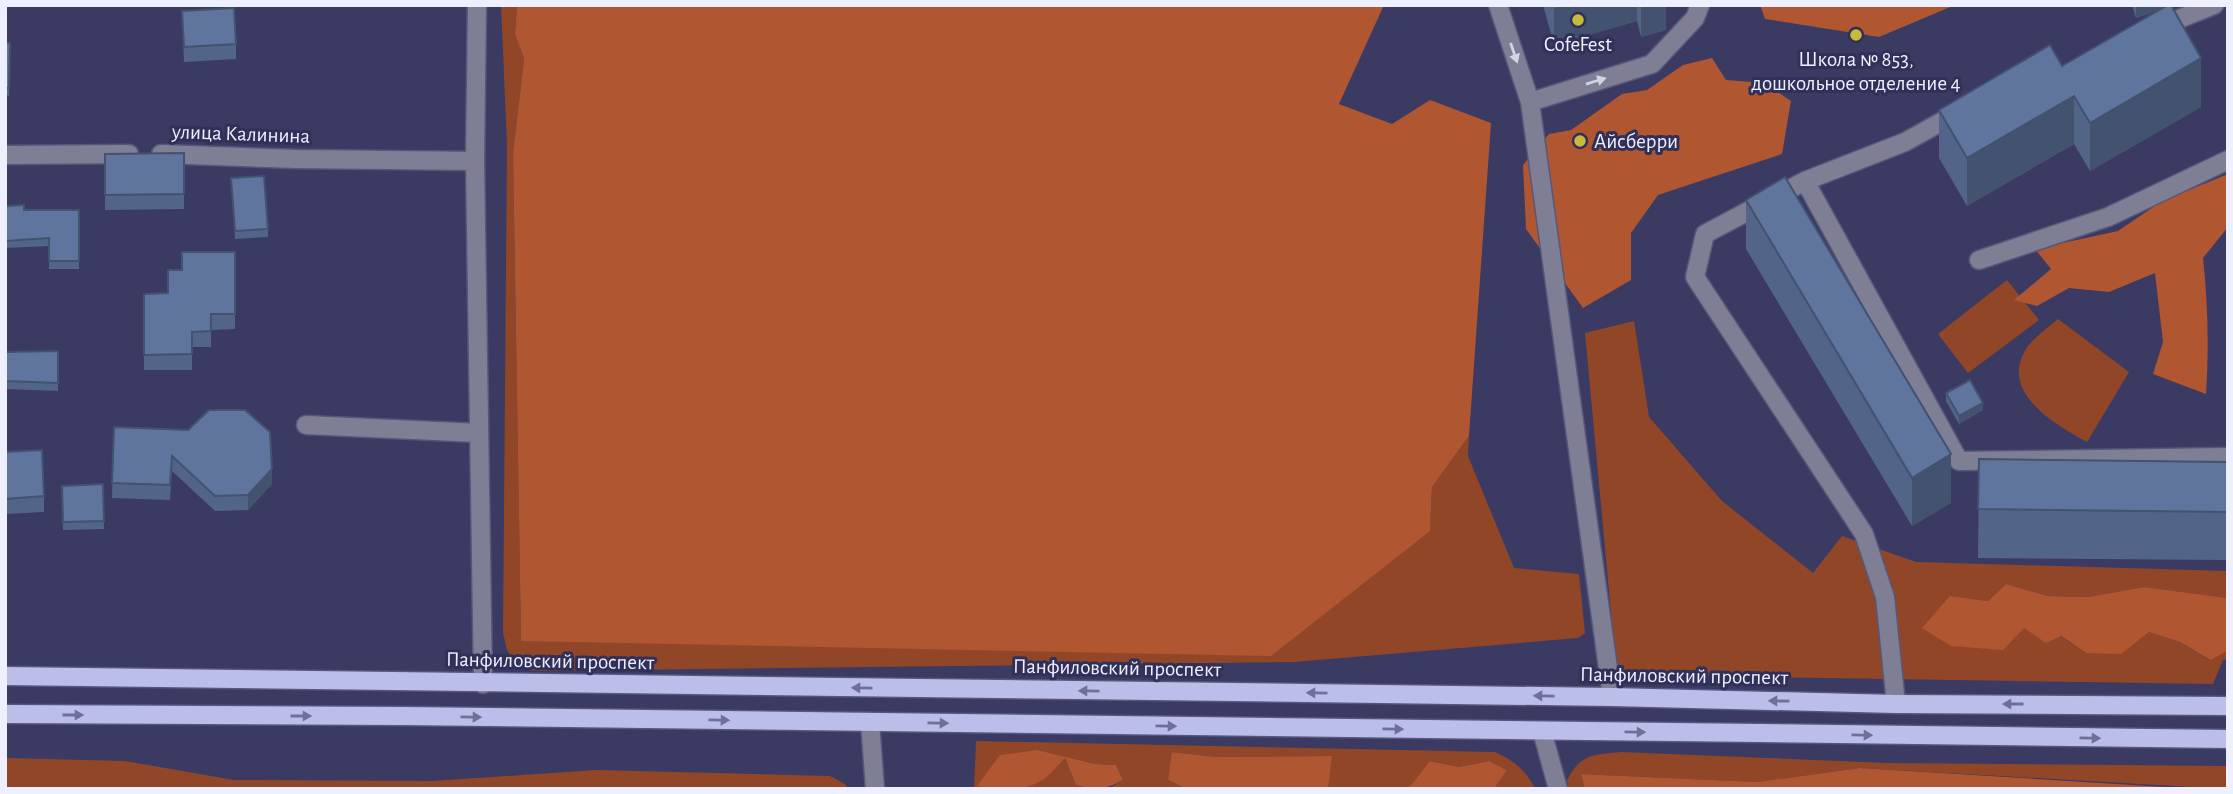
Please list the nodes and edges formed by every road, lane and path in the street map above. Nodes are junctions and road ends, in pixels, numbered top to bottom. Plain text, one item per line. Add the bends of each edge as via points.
1 (477, 5) edge
2 (1498, 5) edge
3 (1700, 5) edge
4 (2214, 5) edge
5 (2140, 34) edge
6 (1531, 102) junction
7 (1970, 105) edge
8 (5, 155) edge
9 (2228, 160) edge
10 (475, 161) junction
11 (1805, 181) junction
12 (1979, 260) dead end
13 (306, 425) dead end
14 (479, 433) junction
15 (2228, 457) edge
16 (5, 676) edge
17 (483, 684) junction
18 (1612, 697) junction
19 (1896, 704) junction
20 (2228, 706) edge
21 (5, 714) edge
22 (870, 722) junction
23 (1542, 731) junction
24 (2228, 739) edge
25 (875, 789) edge
26 (1558, 789) edge

1 - 10 street
2 -> 6 street
6 -> 3 street via 1652,64 1695,18
4 - 5 street
6 - 18 street
7 - 11 street via 1905,142
8 - 10 street, улица Калинина via 184,153
9 - 12 street via 2108,216
10 - 14 street
11 - 15 street via 1959,461
11 - 19 street via 1705,234 1695,277 1864,534 1885,597
13 - 14 street
14 - 17 street
16 - 17 main road, Панфиловский проспект
18 -> 17 main road, Панфиловский проспект
19 -> 18 main road, Панфиловский проспект
20 -> 19 main road, Панфиловский проспект
21 -> 22 main road
22 -> 23 main road
22 - 25 street
23 -> 24 main road
23 - 26 street

